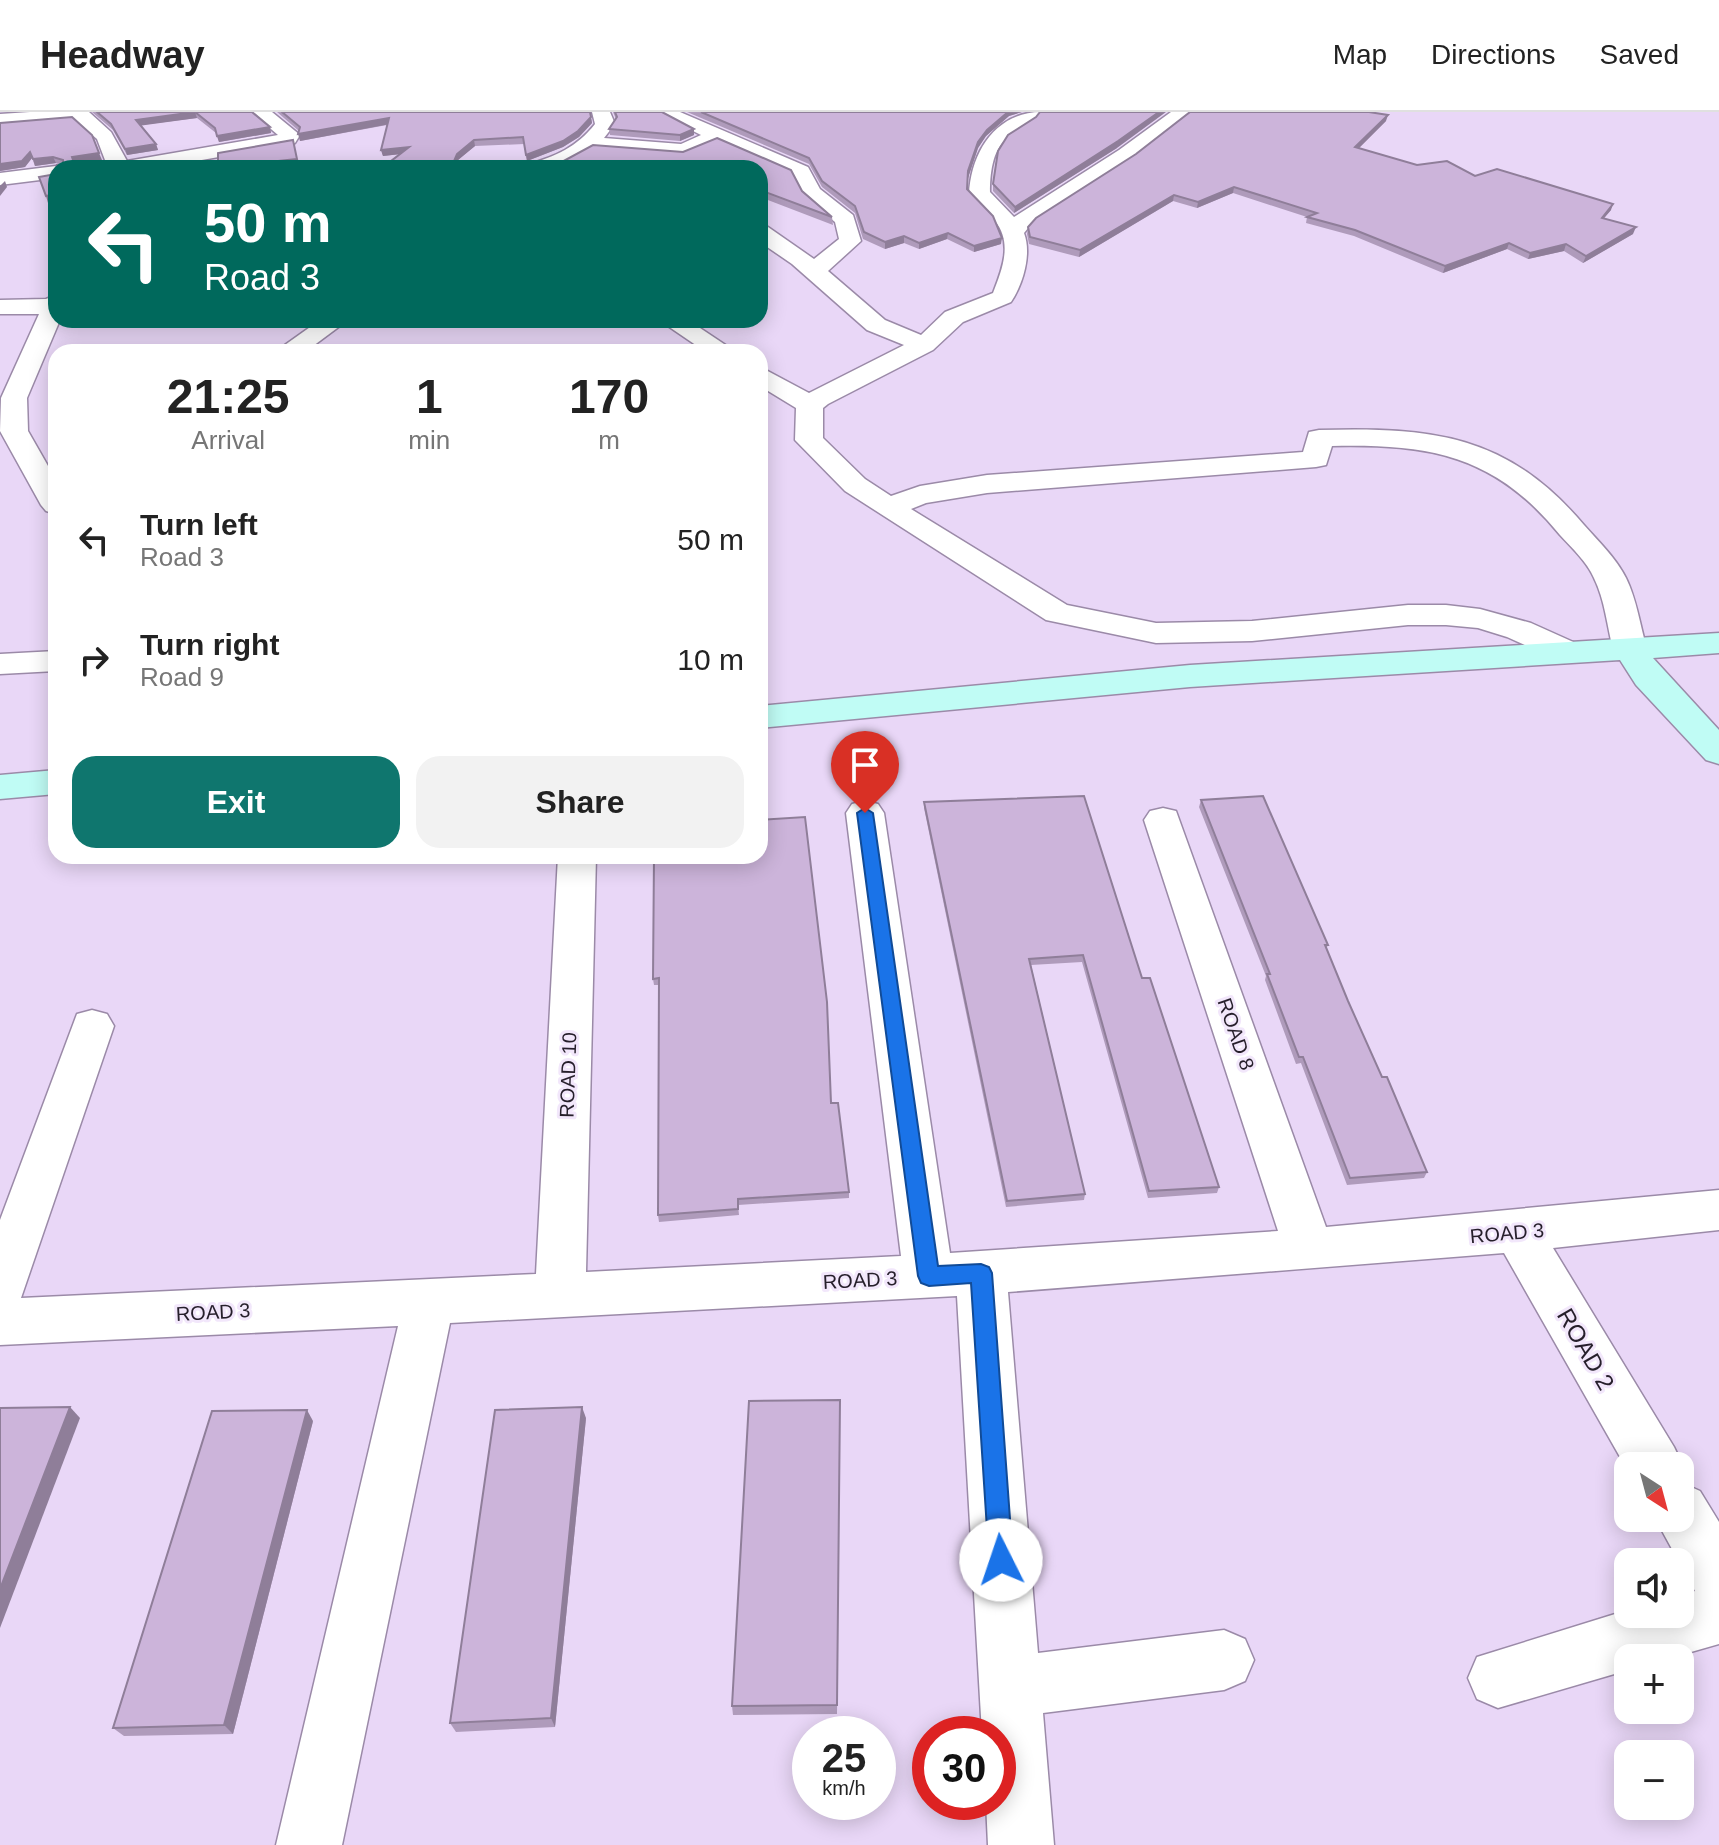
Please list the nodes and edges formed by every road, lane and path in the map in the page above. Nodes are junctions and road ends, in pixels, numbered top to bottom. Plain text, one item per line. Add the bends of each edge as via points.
1 (260, 112) edge
2 (601, 112) edge
3 (664, 112) edge
4 (1032, 112) edge
5 (1183, 112) edge
6 (84, 113) edge
7 (0, 120) edge
8 (714, 136) junction
9 (592, 143) junction
10 (118, 160) edge
11 (166, 160) edge
12 (562, 160) edge
13 (48, 173) edge
14 (0, 179) edge
15 (1015, 230) junction
16 (768, 238) edge
17 (813, 272) junction
18 (48, 305) edge
19 (0, 307) edge
20 (48, 319) edge
21 (324, 328) edge
22 (684, 328) edge
23 (300, 344) edge
24 (710, 344) edge
25 (924, 345) junction
26 (768, 380) edge
27 (7, 402) edge
28 (810, 405) junction
29 (31, 459) junction
30 (0, 460) edge
31 (48, 490) edge
32 (889, 507) junction
33 (1719, 643) edge
34 (1630, 649) junction
35 (1568, 652) junction
36 (48, 661) edge
37 (0, 664) edge
38 (768, 716) edge
39 (1719, 752) edge
40 (48, 783) edge
41 (0, 787) edge
42 (865, 813) dead end
43 (1163, 820) dead end
44 (577, 864) edge
45 (92, 1026) dead end
46 (1719, 1210) edge
47 (1518, 1233) junction
48 (1309, 1249) junction
49 (955, 1275) junction
50 (0, 1290) edge
51 (560, 1294) junction
52 (429, 1301) junction
53 (0, 1322) edge
54 (1647, 1452) edge
55 (1693, 1532) edge
56 (1719, 1576) edge
57 (1719, 1614) edge
58 (1224, 1660) dead end
59 (1498, 1678) dead end
60 (1010, 1687) junction
61 (309, 1845) edge
62 (1021, 1845) edge

1 - 11 street via 290,135 288,139
2 - 9 street via 605,124
3 - 8 street
4 - 15 street via 996,137 980,170 979,194
5 - 15 street via 1151,140 1025,217
6 - 7 street
6 - 10 street
8 - 9 street via 684,150
8 - 17 street via 801,171 811,192 845,220 850,241
9 - 12 street
13 - 14 street
15 - 25 street via 1016,252 1003,297 954,317
16 - 17 street
17 - 25 street via 876,325
18 - 19 street
20 - 27 street
21 - 23 street
22 - 24 street
25 - 28 street
26 - 28 street
27 - 29 street via 14,431
28 - 32 street via 809,440 855,485
29 - 30 street
29 - 31 street
32 - 34 street via 920,495 987,484 1316,459 1319,438 1388,437 1458,447 1525,479 1563,515 1610,578
32 - 35 street via 1057,613 1156,633 1446,615 1519,630
33 - 34 main road
34 - 35 main road
34 - 39 main road
35 - 38 main road via 1190,676
36 - 37 street
40 - 41 main road
42 - 49 street
43 - 48 street, ROAD 8
44 - 51 street, ROAD 10
45 - 50 street
46 - 47 street, ROAD 3
47 - 48 street, ROAD 3
47 - 54 street, ROAD 2
48 - 49 street, ROAD 3
49 - 51 street, ROAD 3
49 - 60 street
51 - 52 street, ROAD 3
52 - 53 street, ROAD 3
52 - 61 street
55 - 56 street
57 - 59 street
58 - 60 street
60 - 62 street

